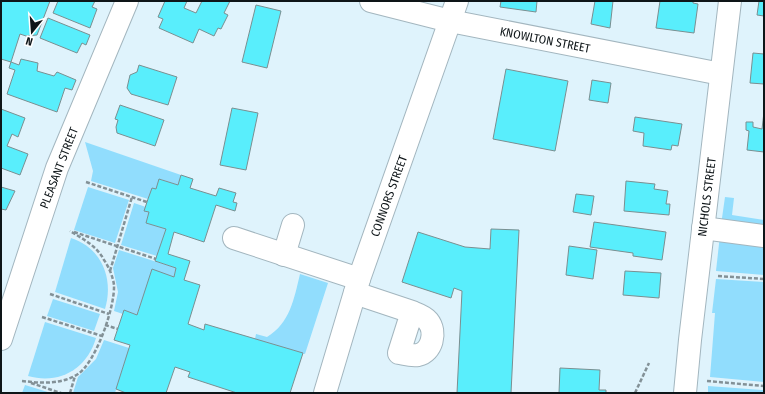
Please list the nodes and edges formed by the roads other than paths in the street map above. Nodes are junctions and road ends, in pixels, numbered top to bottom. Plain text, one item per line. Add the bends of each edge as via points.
1 (127, 1) edge
2 (371, 1) edge
3 (457, 1) edge
4 (730, 1) edge
5 (450, 21) junction
6 (721, 74) junction
7 (293, 225) dead end
8 (703, 228) junction
9 (764, 236) edge
10 (234, 238) dead end
11 (284, 255) junction
12 (357, 286) junction
13 (412, 312) dead end
14 (1, 339) edge
15 (325, 393) edge
16 (685, 393) edge

1 - 14 street, PLEASANT STREET via 57,168
2 - 5 street, KNOWLTON STREET
3 - 5 street, CONNORS STREET
4 - 6 street, NICHOLS STREET
5 - 6 street, KNOWLTON STREET
5 - 12 street, CONNORS STREET
6 - 8 street, NICHOLS STREET
7 - 11 street
8 - 9 street
8 - 16 street, NICHOLS STREET
10 - 11 street
11 - 12 street
12 - 13 street
12 - 15 street, CONNORS STREET

